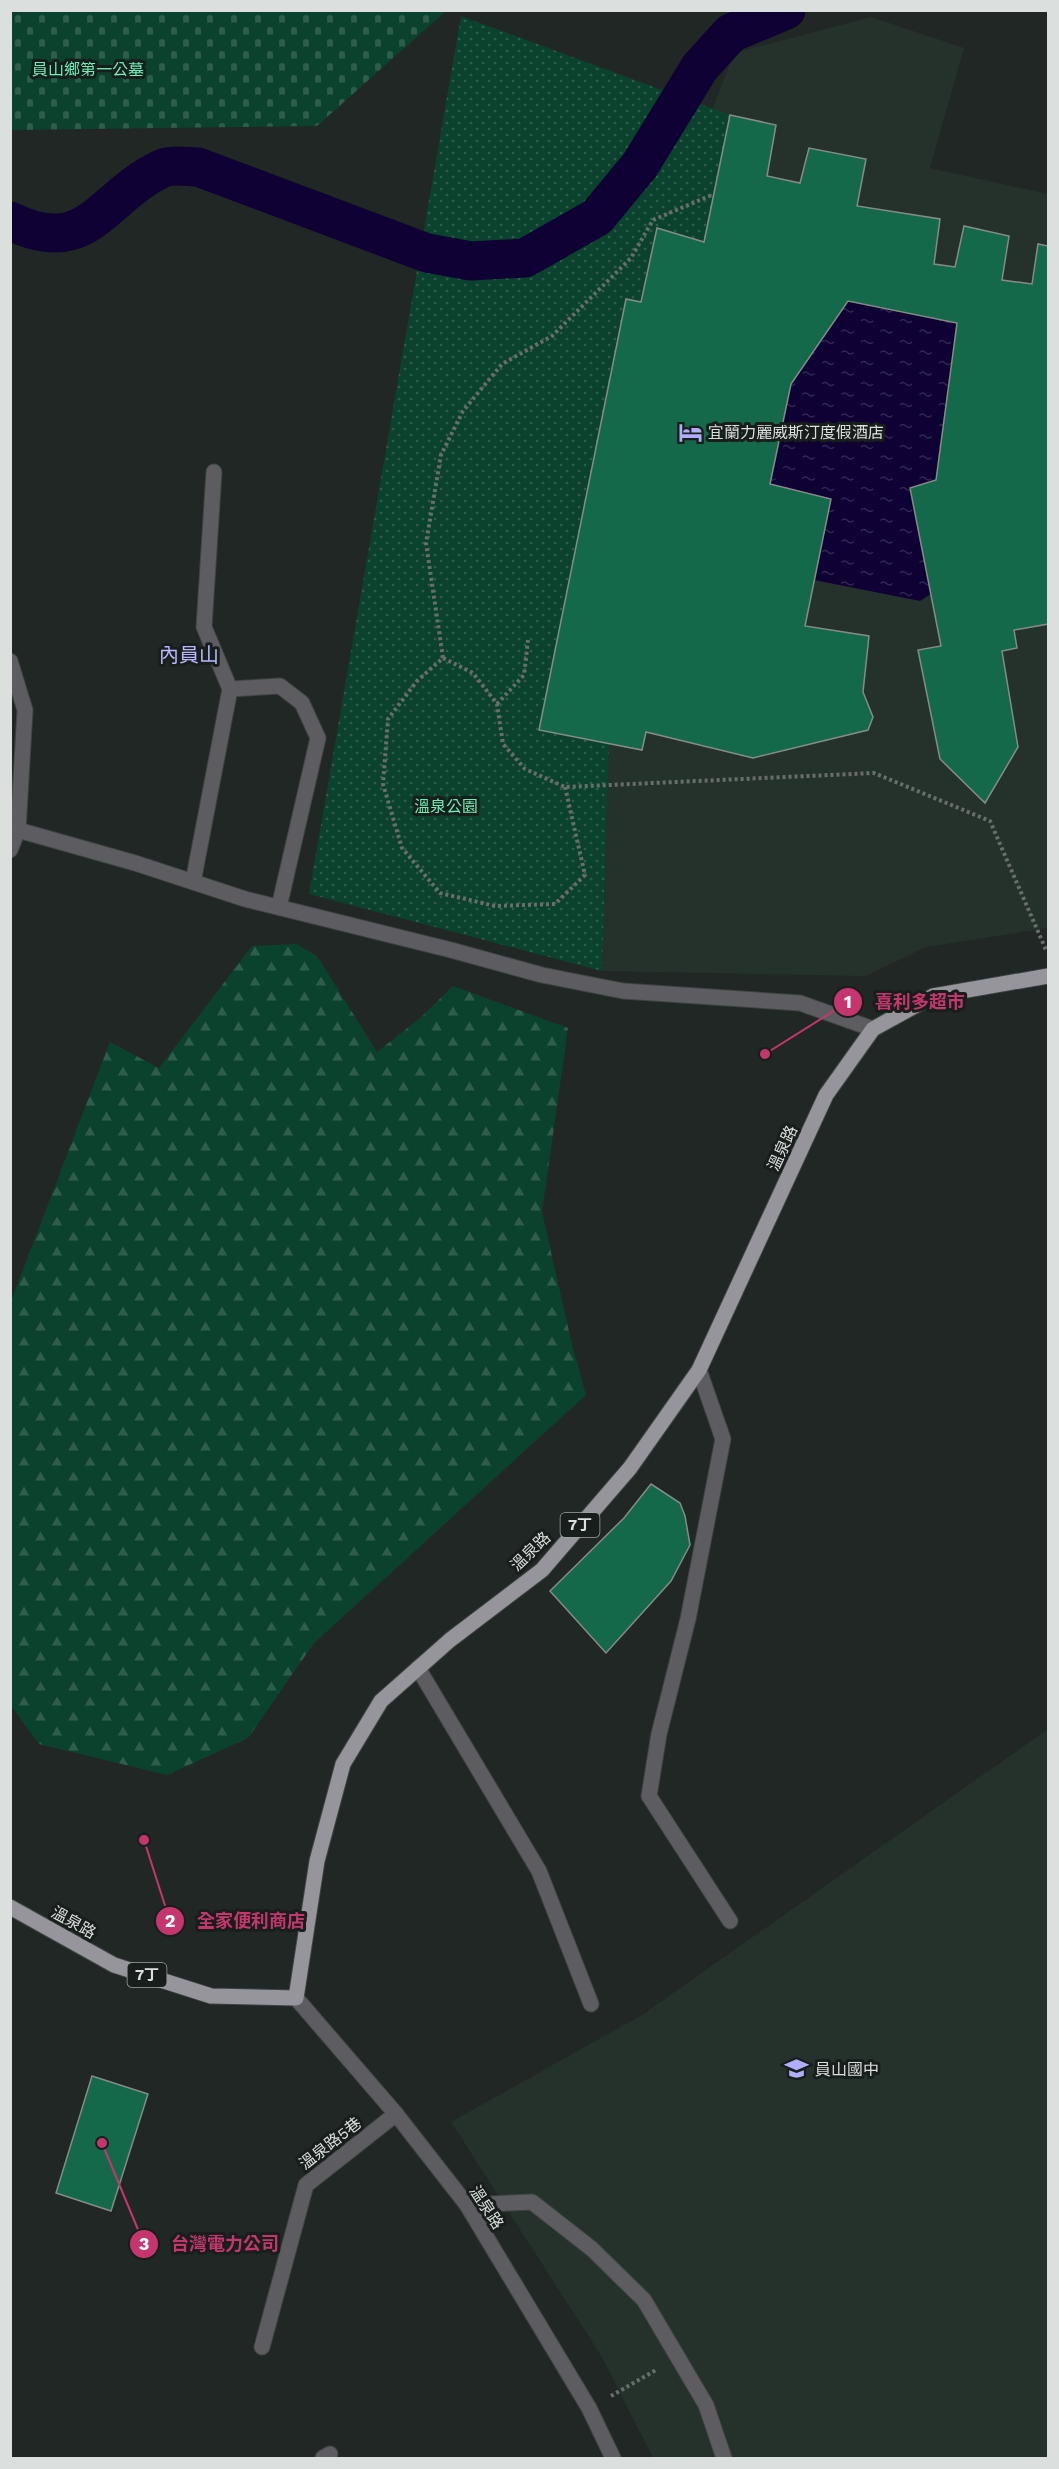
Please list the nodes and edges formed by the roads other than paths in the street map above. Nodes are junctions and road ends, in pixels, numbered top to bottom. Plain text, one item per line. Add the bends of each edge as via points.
1 (214, 472) dead end
2 (10, 661) edge
3 (230, 689) junction
4 (14, 830) edge
5 (10, 850) edge
6 (193, 882) junction
7 (279, 907) junction
8 (1048, 976) edge
9 (873, 1029) junction
10 (699, 1370) junction
11 (418, 1668) junction
12 (10, 1907) edge
13 (730, 1922) dead end
14 (297, 1998) junction
15 (591, 2004) dead end
16 (396, 2114) junction
17 (467, 2205) junction
18 (262, 2347) dead end
19 (613, 2458) edge
20 (724, 2458) edge

1 - 3 street via 204,627
2 - 4 street via 25,710
3 - 6 street
3 - 7 street via 280,686 302,703 318,738
4 - 5 street
4 - 6 street
6 - 7 street
7 - 9 street via 542,975 623,991 800,1003
8 - 9 main road, 7丁 via 933,996
9 - 10 main road, 溫泉路 / 7丁 via 826,1095
10 - 11 main road, 溫泉路 / 7丁 via 630,1468 542,1570
10 - 13 street via 723,1439 649,1796
11 - 14 main road, 溫泉路 / 7丁 via 381,1701 343,1764 316,1861
11 - 15 street via 539,1871
12 - 14 main road, 溫泉路 / 7丁 via 114,1965 211,1996
14 - 16 street, 溫泉路
16 - 17 street, 溫泉路
16 - 18 street, 溫泉路5巷 via 306,2185
17 - 19 street, 溫泉路 via 589,2408
17 - 20 street via 532,2202 592,2249 644,2300 706,2405

